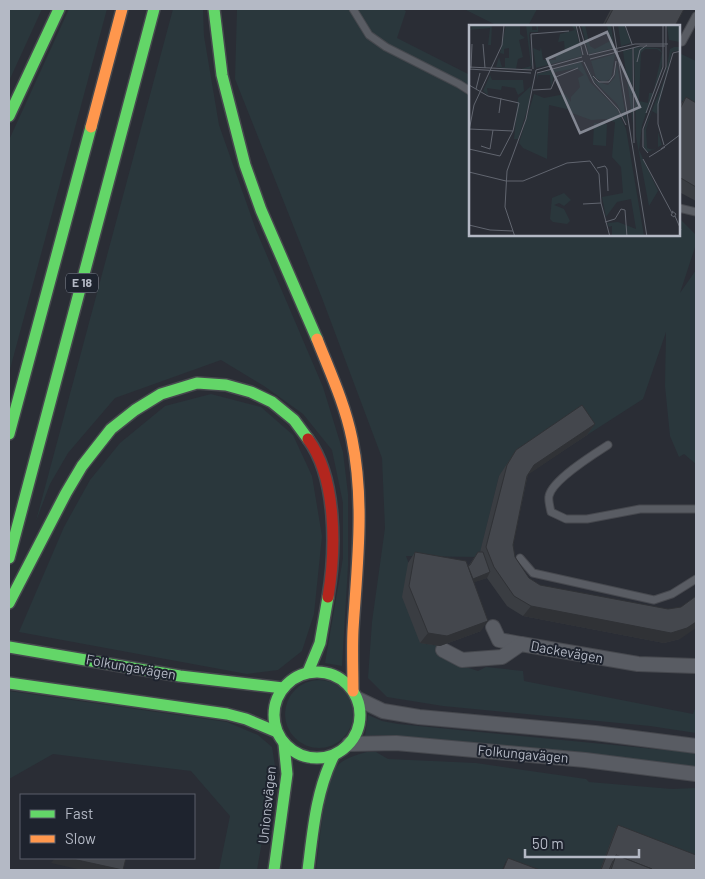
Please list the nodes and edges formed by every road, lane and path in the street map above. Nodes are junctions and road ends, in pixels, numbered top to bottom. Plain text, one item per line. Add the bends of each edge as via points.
1 (59, 9) edge
2 (122, 9) edge
3 (154, 9) edge
4 (214, 9) edge
5 (354, 9) edge
6 (696, 16) edge
7 (682, 42) dead end
8 (469, 90) edge
9 (9, 116) edge
10 (680, 208) edge
11 (696, 212) edge
12 (9, 434) edge
13 (608, 445) dead end
14 (696, 509) edge
15 (9, 558) edge
16 (520, 558) dead end
17 (696, 579) edge
18 (9, 603) edge
19 (493, 627) dead end
20 (521, 644) junction
21 (9, 647) edge
22 (443, 650) edge
23 (696, 666) edge
24 (308, 672) junction
25 (9, 683) edge
26 (283, 688) junction
27 (355, 695) junction
28 (277, 732) junction
29 (284, 744) junction
30 (349, 744) junction
31 (696, 746) edge
32 (334, 755) junction
33 (696, 774) edge
34 (274, 870) edge
35 (308, 870) edge

1 - 9 main road
2 - 12 main road, E 18
3 - 15 main road, E 18
4 - 27 main road via 222,75 245,164 261,210 342,402 352,440 360,520 353,632
5 - 8 lane via 369,35
6 - 7 lane
10 - 11 lane
13 - 14 lane via 554,486 549,496 551,512 566,519 587,519 640,509
16 - 17 lane via 533,573 654,600 672,594
18 - 24 main road via 66,493 111,429 161,394 197,383 226,385 272,402 294,420 313,446 325,477 332,516 332,581 320,643
19 - 20 street via 499,640
20 - 22 street, Dackevägen via 502,657 462,660
20 - 23 street, Dackevägen via 638,664
21 - 26 main road, Folkungavägen via 210,680
24 - 26 main road
24 - 27 main road via 333,674 345,681
25 - 28 main road via 227,714
26 - 28 main road via 274,709
27 - 30 main road via 360,723
27 - 31 street, Folkungavägen via 383,711 420,717
28 - 29 main road
29 - 32 main road via 307,757
29 - 34 main road, Unionsvägen via 287,779
30 - 32 main road
30 - 33 street, Folkungavägen via 396,743 585,760
32 - 35 main road via 319,790

